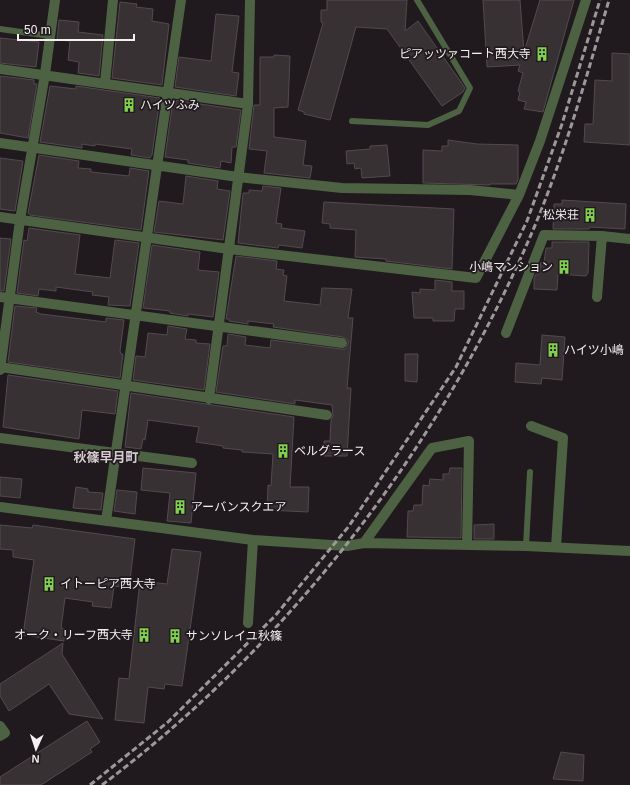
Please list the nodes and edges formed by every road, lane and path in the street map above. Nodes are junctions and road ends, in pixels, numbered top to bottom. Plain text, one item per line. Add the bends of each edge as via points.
1 (55, 0) edge
2 (113, 0) edge
3 (181, 0) edge
4 (250, 0) edge
5 (417, 0) edge
6 (586, 0) edge
7 (0, 29) edge
8 (50, 36) junction
9 (0, 68) edge
10 (45, 74) junction
11 (105, 83) junction
12 (168, 91) junction
13 (248, 104) junction
14 (352, 121) dead end
15 (0, 143) edge
16 (32, 148) junction
17 (157, 166) junction
18 (238, 177) junction
19 (519, 195) junction
20 (0, 217) edge
21 (20, 220) junction
22 (602, 236) junction
23 (146, 238) junction
24 (630, 239) edge
25 (229, 249) junction
26 (5, 297) edge
27 (597, 297) dead end
28 (136, 315) junction
29 (218, 327) junction
30 (506, 332) dead end
31 (342, 343) dead end
32 (0, 367) edge
33 (0, 370) edge
34 (126, 386) junction
35 (209, 399) junction
36 (327, 415) dead end
37 (531, 426) dead end
38 (0, 438) edge
39 (115, 453) junction
40 (192, 463) dead end
41 (530, 472) dead end
42 (0, 507) edge
43 (106, 521) junction
44 (253, 540) junction
45 (364, 543) junction
46 (467, 545) junction
47 (526, 546) junction
48 (556, 547) junction
49 (630, 551) edge
50 (248, 623) dead end
51 (0, 726) edge
52 (0, 736) edge

1 - 8 street
2 - 11 street
3 - 12 street
4 - 13 street
5 - 14 lane via 470,88 459,111 428,125
6 - 19 street
7 - 8 lane
8 - 10 street
9 - 10 street
10 - 11 street
10 - 16 street
11 - 12 street
12 - 13 street
12 - 17 street
13 - 18 street
15 - 16 street
16 - 17 street
16 - 21 street
17 - 18 street
17 - 23 street
18 - 19 street via 342,188 470,190
18 - 25 street
19 - 25 street via 476,278
20 - 21 street
21 - 23 street
21 - 26 street
22 - 24 street
22 - 27 street
22 - 30 street via 544,235
23 - 25 street
23 - 28 street
25 - 29 street
26 - 28 street
26 - 32 street
28 - 29 street
28 - 34 street
29 - 31 street
29 - 35 street
32 - 33 street
32 - 34 street
34 - 35 street
34 - 39 street
35 - 36 street
37 - 48 street via 562,438
38 - 39 street
39 - 40 street
39 - 43 street
41 - 47 lane
42 - 43 street
43 - 44 street
44 - 45 street via 347,546
44 - 50 street
45 - 46 street
45 - 46 street via 432,448 469,441
46 - 47 street
47 - 48 street
48 - 49 street
51 - 52 street via 5,733

